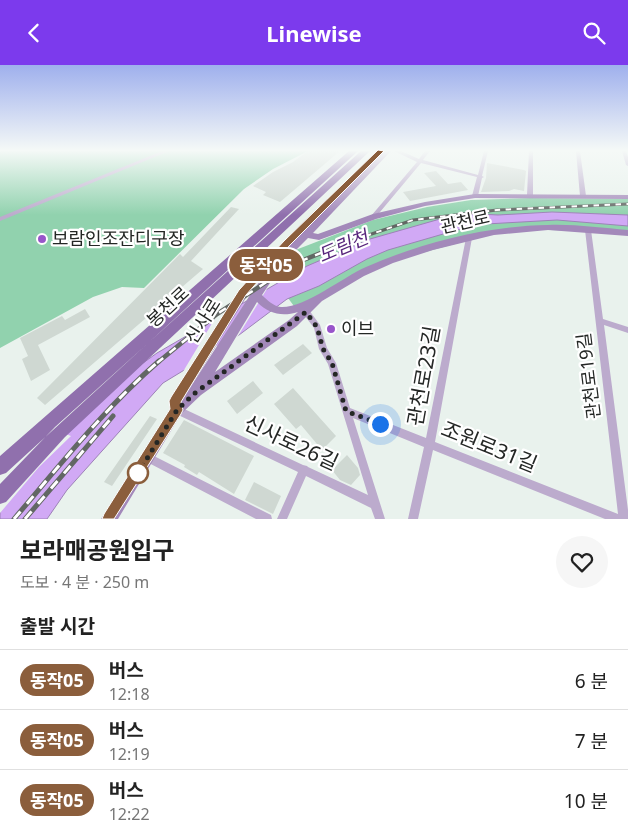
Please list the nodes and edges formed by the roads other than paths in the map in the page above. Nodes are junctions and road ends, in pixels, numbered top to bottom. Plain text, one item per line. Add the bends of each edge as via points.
1 (115, 172) edge
2 (330, 172) edge
3 (343, 172) edge
4 (360, 172) edge
5 (367, 172) edge
6 (410, 172) edge
7 (462, 172) edge
8 (482, 172) edge
9 (531, 172) edge
10 (580, 172) edge
11 (481, 177) junction
12 (530, 195) junction
13 (475, 196) junction
14 (583, 196) junction
15 (628, 197) edge
16 (373, 217) junction
17 (0, 219) edge
18 (588, 229) junction
19 (628, 233) edge
20 (306, 235) junction
21 (469, 238) junction
22 (290, 245) junction
23 (256, 295) junction
24 (321, 297) junction
25 (306, 312) junction
26 (599, 321) junction
27 (628, 330) edge
28 (195, 393) junction
29 (176, 406) junction
30 (346, 411) junction
31 (431, 443) junction
32 (148, 458) junction
33 (0, 467) edge
34 (304, 469) junction
35 (0, 496) edge
36 (375, 504) junction
37 (114, 517) edge
38 (267, 519) edge
39 (282, 519) edge
40 (380, 519) edge
41 (412, 519) edge
42 (618, 519) edge
43 (624, 519) edge

1 - 17 street
2 - 33 main road, 봉천로
3 - 35 main road, 봉천로 via 60,432
4 - 22 main road, 신사로
5 - 20 main road, 신사로
6 - 16 street
7 - 11 street
8 - 11 street
9 - 12 street
10 - 14 street
11 - 13 street
12 - 13 main road, 관천로
12 - 14 main road, 관천로
13 - 16 main road, 관천로
14 - 15 main road, 관천로
16 - 20 main road, 관천로 via 319,237
18 - 19 main road, 관천로
18 - 21 main road, 관천로 via 517,229
18 - 26 street, 관천로19길
20 - 22 main road, 신사로
21 - 24 main road, 관천로 via 369,269
21 - 31 street, 관천로23길
22 - 23 main road, 신사로
22 - 29 main road, 신사로 via 243,293
23 - 24 main road, 관천로 via 282,311
23 - 28 main road, 신사로
24 - 25 main road, 관천로
25 - 28 main road, 관천로
25 - 30 street via 317,327 323,349 332,363
26 - 27 street
26 - 43 street, 관천로19길
28 - 29 main road, 신사로
29 - 32 main road, 신사로
29 - 34 street, 신사로26길
30 - 31 street, 조원로31길
30 - 36 street
31 - 41 street, 관천로23길
31 - 42 street, 조원로31길
32 - 37 main road, 신사로
32 - 38 street
34 - 36 street, 신사로26길
34 - 39 street
36 - 40 street

